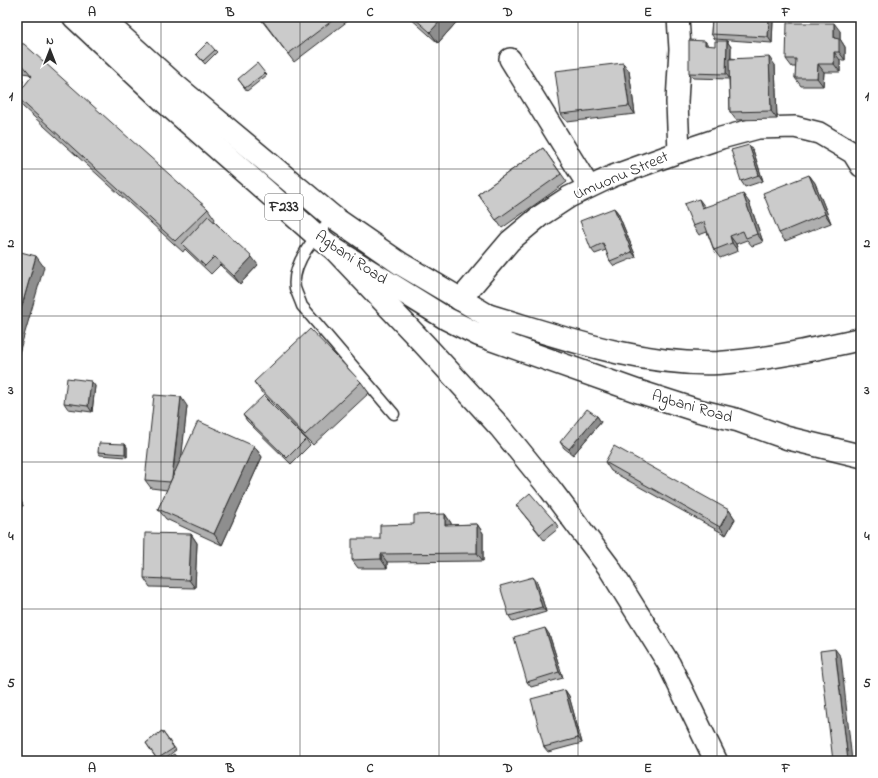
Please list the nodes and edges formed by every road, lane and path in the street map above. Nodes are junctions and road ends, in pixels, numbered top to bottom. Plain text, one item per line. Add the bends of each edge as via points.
1 (74, 17) edge
2 (100, 17) edge
3 (678, 17) edge
4 (510, 59) dead end
5 (678, 152) junction
6 (861, 166) edge
7 (589, 187) junction
8 (333, 217) junction
9 (316, 235) junction
10 (334, 249) junction
11 (460, 300) junction
12 (487, 315) junction
13 (861, 339) edge
14 (525, 352) junction
15 (394, 414) dead end
16 (861, 456) edge
17 (716, 761) edge

1 - 9 main road, Agbani Road / F233 via 167,104
2 - 8 main road, Agbani Road / F233 via 174,85
3 - 5 street, Umuonu Street
4 - 7 street
5 - 6 street, Umuonu Street via 758,128 794,127 818,133 852,153
5 - 7 street, Umuonu Street
7 - 11 street, Umuonu Street via 540,216 510,241
8 - 9 lane
8 - 11 main road, Agbani Road / F233 via 401,264
9 - 10 main road, Agbani Road / F233
9 - 15 lane via 297,267 295,287 302,306
10 - 14 main road, Agbani Road / F233 via 446,319 479,335
10 - 17 main road via 500,427 603,560 668,664
11 - 12 main road, Agbani Road / F233
12 - 13 main road via 597,347 681,362 716,363 750,360
12 - 14 main road, Agbani Road / F233
14 - 16 main road, Agbani Road via 696,410 737,420 787,438

